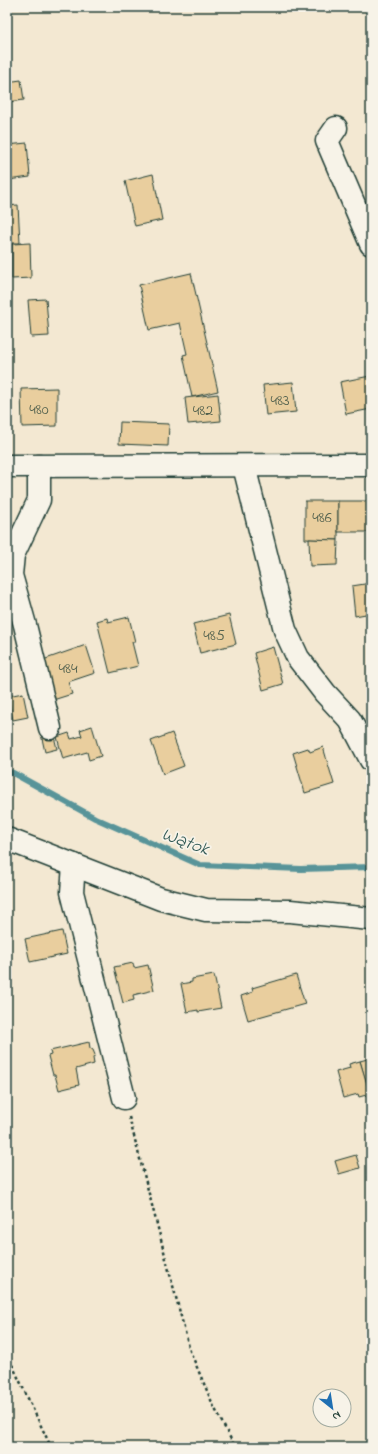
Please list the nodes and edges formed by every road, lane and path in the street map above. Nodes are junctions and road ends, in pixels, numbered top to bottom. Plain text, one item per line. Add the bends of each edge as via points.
1 (336, 128) dead end
2 (371, 244) edge
3 (371, 465) edge
4 (7, 466) edge
5 (40, 466) junction
6 (244, 466) junction
7 (50, 728) dead end
8 (371, 760) edge
9 (7, 839) edge
10 (74, 865) junction
11 (371, 919) edge
12 (124, 1098) joint
13 (7, 1354) edge
14 (50, 1447) edge
15 (235, 1447) edge

1 - 2 street via 327,141
3 - 6 street
4 - 5 street
5 - 6 street
5 - 7 street via 39,500 13,555 11,575
6 - 8 street via 285,630 298,658 350,720
9 - 10 street
10 - 11 street via 162,898 206,910 290,912
10 - 12 street via 72,892
12 - 15 path via 190,1351 214,1407
13 - 14 path

